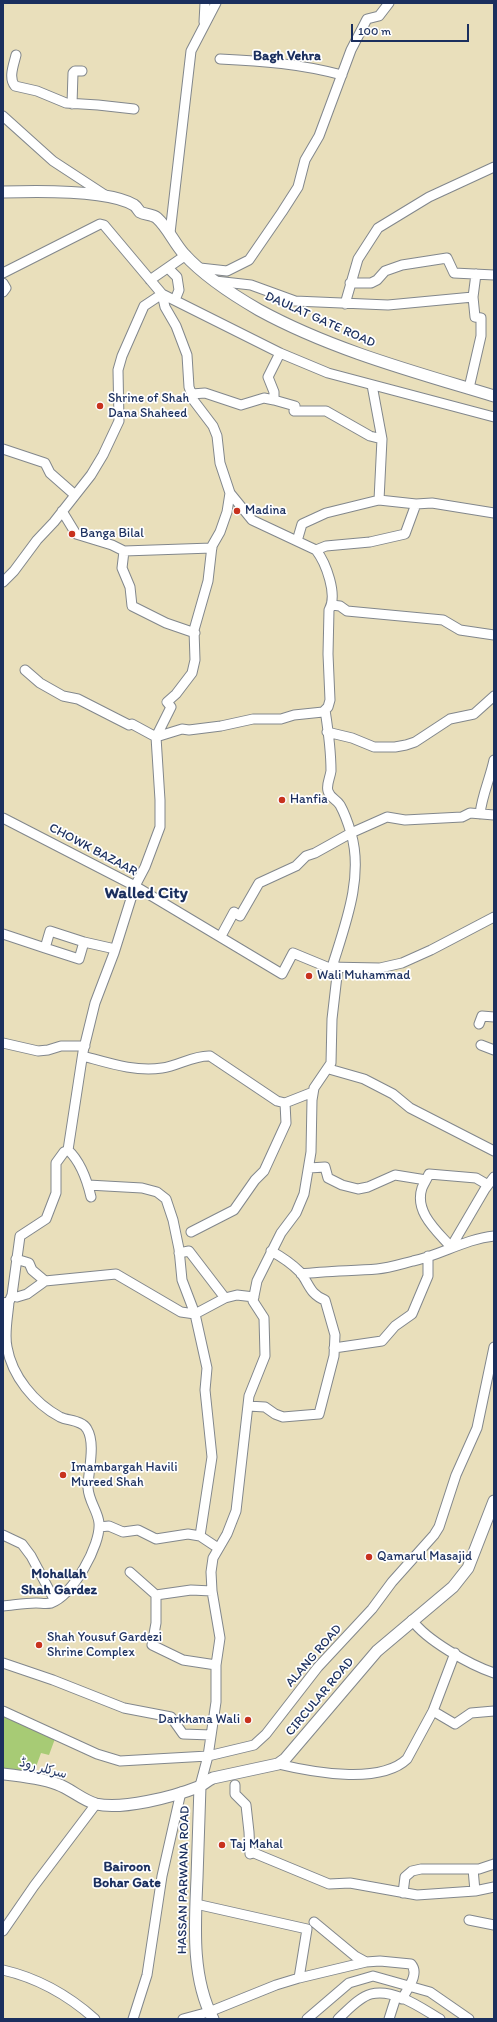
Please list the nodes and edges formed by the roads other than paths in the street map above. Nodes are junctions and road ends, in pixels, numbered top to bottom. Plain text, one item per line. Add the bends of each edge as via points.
1 (205, 3) edge
2 (216, 3) edge
3 (389, 3) edge
4 (203, 26) junction
5 (16, 55) dead end
6 (220, 59) dead end
7 (82, 71) dead end
8 (342, 75) junction
9 (72, 104) junction
10 (134, 109) dead end
11 (3, 116) edge
12 (494, 167) edge
13 (3, 192) edge
14 (105, 195) junction
15 (170, 233) junction
16 (186, 255) junction
17 (168, 268) junction
18 (200, 268) junction
19 (3, 273) edge
20 (476, 274) junction
21 (494, 275) edge
22 (150, 280) junction
23 (215, 280) junction
24 (3, 283) edge
25 (350, 283) junction
26 (3, 292) edge
27 (162, 294) junction
28 (473, 297) junction
29 (175, 300) junction
30 (345, 304) junction
31 (280, 353) junction
32 (372, 385) junction
33 (469, 388) junction
34 (192, 394) junction
35 (494, 396) edge
36 (274, 400) junction
37 (494, 417) edge
38 (382, 439) junction
39 (3, 449) edge
40 (230, 493) junction
41 (76, 495) junction
42 (379, 500) junction
43 (416, 504) junction
44 (62, 512) junction
45 (494, 513) edge
46 (297, 541) junction
47 (212, 548) junction
48 (316, 550) junction
49 (124, 551) junction
50 (3, 582) edge
51 (332, 605) junction
52 (195, 633) junction
53 (494, 635) edge
54 (25, 670) dead end
55 (494, 696) edge
56 (325, 710) junction
57 (328, 732) junction
58 (156, 737) junction
59 (494, 760) edge
60 (480, 814) junction
61 (494, 815) edge
62 (3, 818) edge
63 (351, 833) junction
64 (135, 886) junction
65 (494, 917) edge
66 (3, 934) edge
67 (221, 936) junction
68 (84, 942) junction
69 (45, 948) junction
70 (115, 949) junction
71 (332, 967) junction
72 (494, 1017) edge
73 (479, 1024) dead end
74 (3, 1043) edge
75 (480, 1045) dead end
76 (84, 1046) junction
77 (494, 1050) edge
78 (83, 1056) junction
79 (329, 1068) junction
80 (313, 1092) junction
81 (285, 1103) junction
82 (492, 1147) edge
83 (68, 1150) junction
84 (309, 1168) junction
85 (426, 1180) junction
86 (491, 1181) edge
87 (88, 1185) junction
88 (91, 1197) dead end
89 (191, 1232) dead end
90 (494, 1236) edge
91 (451, 1247) junction
92 (271, 1251) junction
93 (179, 1253) junction
94 (428, 1256) junction
95 (16, 1259) junction
96 (301, 1274) junction
97 (45, 1281) junction
98 (254, 1297) junction
99 (225, 1298) junction
100 (8, 1300) edge
101 (195, 1314) junction
102 (494, 1347) edge
103 (334, 1348) junction
104 (5, 1349) edge
105 (248, 1406) junction
106 (494, 1501) edge
107 (99, 1527) junction
108 (3, 1535) edge
109 (200, 1536) junction
110 (218, 1548) junction
111 (130, 1572) dead end
112 (212, 1591) junction
113 (156, 1595) junction
114 (55, 1601) junction
115 (3, 1606) edge
116 (412, 1620) junction
117 (454, 1653) junction
118 (3, 1663) edge
119 (216, 1665) junction
120 (494, 1673) edge
121 (3, 1711) edge
122 (433, 1711) junction
123 (494, 1711) edge
124 (211, 1735) junction
125 (208, 1756) junction
126 (278, 1764) junction
127 (3, 1774) edge
128 (200, 1786) junction
129 (235, 1786) dead end
130 (181, 1792) junction
131 (96, 1804) junction
132 (494, 1864) edge
133 (473, 1869) junction
134 (494, 1887) edge
135 (475, 1891) junction
136 (403, 1893) junction
137 (196, 1904) junction
138 (469, 1920) dead end
139 (314, 1922) dead end
140 (494, 1925) edge
141 (3, 1931) edge
142 (366, 1962) junction
143 (3, 1970) edge
144 (299, 1978) junction
145 (409, 1986) junction
146 (399, 1998) junction
147 (211, 2015) edge
148 (95, 2019) edge
149 (133, 2019) edge
150 (182, 2019) edge
151 (307, 2019) edge
152 (338, 2019) edge
153 (389, 2019) edge
154 (440, 2019) edge
155 (469, 2019) edge

1 - 4 street
2 - 4 street
3 - 8 street via 379,16 367,19
4 - 15 street via 191,51
5 - 9 street via 12,69 12,84
6 - 8 street via 291,64
7 - 9 street via 73,73
8 - 18 street via 319,136 305,160 298,187 249,260 228,271
9 - 10 street
11 - 14 street via 54,160
12 - 25 street via 429,197 378,228 358,259
13 - 14 main road, DAULAT GATE ROAD via 52,191
14 - 15 main road, DAULAT GATE ROAD via 134,205 140,212 156,217
15 - 16 main road, DAULAT GATE ROAD
16 - 17 street
16 - 18 main road, DAULAT GATE ROAD
17 - 22 street
17 - 29 street via 177,277 179,290
18 - 23 main road, DAULAT GATE ROAD
19 - 22 street via 100,224 104,225
20 - 21 street
20 - 25 street via 454,273 447,258 402,265 385,271 371,283
20 - 28 street
22 - 27 street
23 - 30 street via 251,286 295,301
23 - 33 main road, DAULAT GATE ROAD via 259,310 308,332 378,361
24 - 26 street via 6,288
25 - 30 street
27 - 29 street
27 - 34 street via 165,307 176,326 187,355 189,387
27 - 41 street via 144,306 124,351 118,370 119,421 103,455
28 - 30 street via 388,305
28 - 33 street via 475,317 481,318 481,336
29 - 31 street
31 - 32 street via 328,373
31 - 36 street via 268,377 274,392
32 - 37 street
32 - 38 street
33 - 35 main road, DAULAT GATE ROAD
34 - 36 street via 205,393 241,405 264,398
34 - 40 street via 217,436 220,463
36 - 38 street via 295,406 294,411 326,411 370,436
38 - 42 street
39 - 41 street via 45,463 50,473
40 - 46 street via 252,520
40 - 47 street via 227,512
41 - 44 street
42 - 43 street
42 - 46 street via 326,513 302,524
43 - 45 street via 432,503
43 - 48 street via 405,534 370,542 326,546
44 - 49 street via 76,534
44 - 50 street
46 - 48 street
47 - 49 street
47 - 52 street via 208,581
48 - 51 street via 327,571
49 - 52 street via 122,568 130,587 132,606 166,623
51 - 53 street via 340,606 347,611 443,620 460,630
51 - 56 street via 329,610 328,654 330,700
52 - 58 street via 195,660 192,673 167,702 171,707
54 - 58 street via 40,683 63,696 78,699
55 - 57 street via 474,714 443,723 415,742 406,745 374,747
56 - 57 street
56 - 58 street via 281,719 182,729
57 - 63 street via 331,771 328,792 340,806
58 - 64 street via 160,827
59 - 60 street
60 - 61 street
60 - 63 street via 470,813 422,820 387,817
62 - 64 street, CHOWK BAZAAR
63 - 67 street via 306,856 296,866 259,883 240,916 234,912
63 - 71 street via 355,849 354,877 346,919
64 - 67 street, CHOWK BAZAAR
64 - 70 street
65 - 71 street via 402,963 380,968
66 - 69 street
67 - 71 street, CHOWK BAZAAR via 282,974 294,953
68 - 69 street via 50,931
68 - 69 street via 79,959
68 - 70 street
70 - 76 street via 95,1003
71 - 79 street
72 - 73 street via 482,1016
74 - 76 street via 38,1051 61,1046
75 - 77 street
76 - 78 street
78 - 81 street via 141,1069 162,1068 210,1056 277,1101
78 - 83 street
79 - 80 street
79 - 82 street via 364,1079 393,1094 410,1108
80 - 81 street
80 - 84 street
81 - 89 street via 286,1123 264,1171 234,1210
83 - 87 street via 76,1157
83 - 95 street via 56,1163 56,1193 46,1219 20,1236
84 - 85 street via 325,1167 328,1178 342,1185 358,1188 368,1187 395,1175
84 - 92 street via 298,1210
85 - 86 street via 429,1174 436,1174
85 - 91 street via 421,1197 426,1220
86 - 91 street
87 - 88 street
87 - 93 street via 142,1188 157,1192 166,1199
90 - 91 street
91 - 94 street
92 - 96 street via 287,1260
92 - 98 street via 257,1281
93 - 99 street via 189,1251
93 - 101 street via 182,1280
94 - 96 street via 378,1269 326,1270
94 - 103 street via 428,1276 412,1314 382,1340
95 - 97 street via 29,1264
95 - 100 street
96 - 103 street via 312,1292 325,1300 335,1335
97 - 100 street via 27,1294
97 - 101 street via 116,1274 181,1312
98 - 99 street via 237,1295
98 - 105 street via 253,1301 264,1318 265,1356
99 - 101 street
100 - 104 street
101 - 109 street via 207,1368 205,1390 212,1451
102 - 125 street, ALANG ROAD via 477,1428 434,1535 392,1582 372,1609 318,1667 266,1734 254,1745
103 - 105 street via 319,1414 283,1417 265,1407
104 - 107 street via 18,1378 29,1391 55,1414 84,1425 88,1430 91,1469 88,1488 93,1509 98,1516
105 - 110 street via 236,1511
106 - 116 main road, CIRCULAR ROAD via 468,1568 453,1587
107 - 109 street via 109,1526 123,1532 138,1530 156,1539 188,1534
107 - 114 street via 96,1546 84,1569
108 - 114 street via 22,1544
109 - 110 street
110 - 112 street via 211,1572
111 - 113 street
112 - 113 street via 191,1590
112 - 119 street via 220,1638
113 - 119 street via 156,1623 152,1645 183,1660
114 - 115 street
116 - 117 street via 421,1631
116 - 126 main road, CIRCULAR ROAD via 377,1651 291,1753
117 - 120 street via 477,1667
117 - 122 street
118 - 124 street via 124,1708 171,1717 183,1734
119 - 124 street via 216,1702
121 - 125 street, ALANG ROAD via 97,1754 120,1761
122 - 123 street via 455,1724 471,1713
122 - 126 street via 407,1759 389,1770 376,1773 307,1771
124 - 125 street
125 - 128 street
126 - 128 main road, CIRCULAR ROAD via 208,1779
127 - 131 main road, سرکلر روڈ via 58,1784
128 - 130 main road, CIRCULAR ROAD
128 - 137 main road, HASSAN PARWANA ROAD
129 - 136 street via 235,1794 246,1805 250,1854 254,1853 329,1884 350,1883
130 - 131 main road, CIRCULAR ROAD via 133,1803
130 - 149 street via 162,1876 147,1975
131 - 141 street
132 - 133 street
133 - 135 street
133 - 136 street via 412,1871 405,1877
134 - 135 street
135 - 136 street via 417,1895
137 - 144 street via 305,1928 308,1933
137 - 147 main road, HASSAN PARWANA ROAD via 196,1960
138 - 140 street
139 - 142 street
142 - 144 street
142 - 145 street via 411,1964 415,1973
143 - 148 street via 39,1981 56,1990
144 - 147 street via 276,1985
145 - 146 street
145 - 151 street via 374,1976 348,1983
145 - 155 street via 430,1992
146 - 152 street via 388,1994 370,1994
146 - 153 street
146 - 154 street
147 - 150 street

